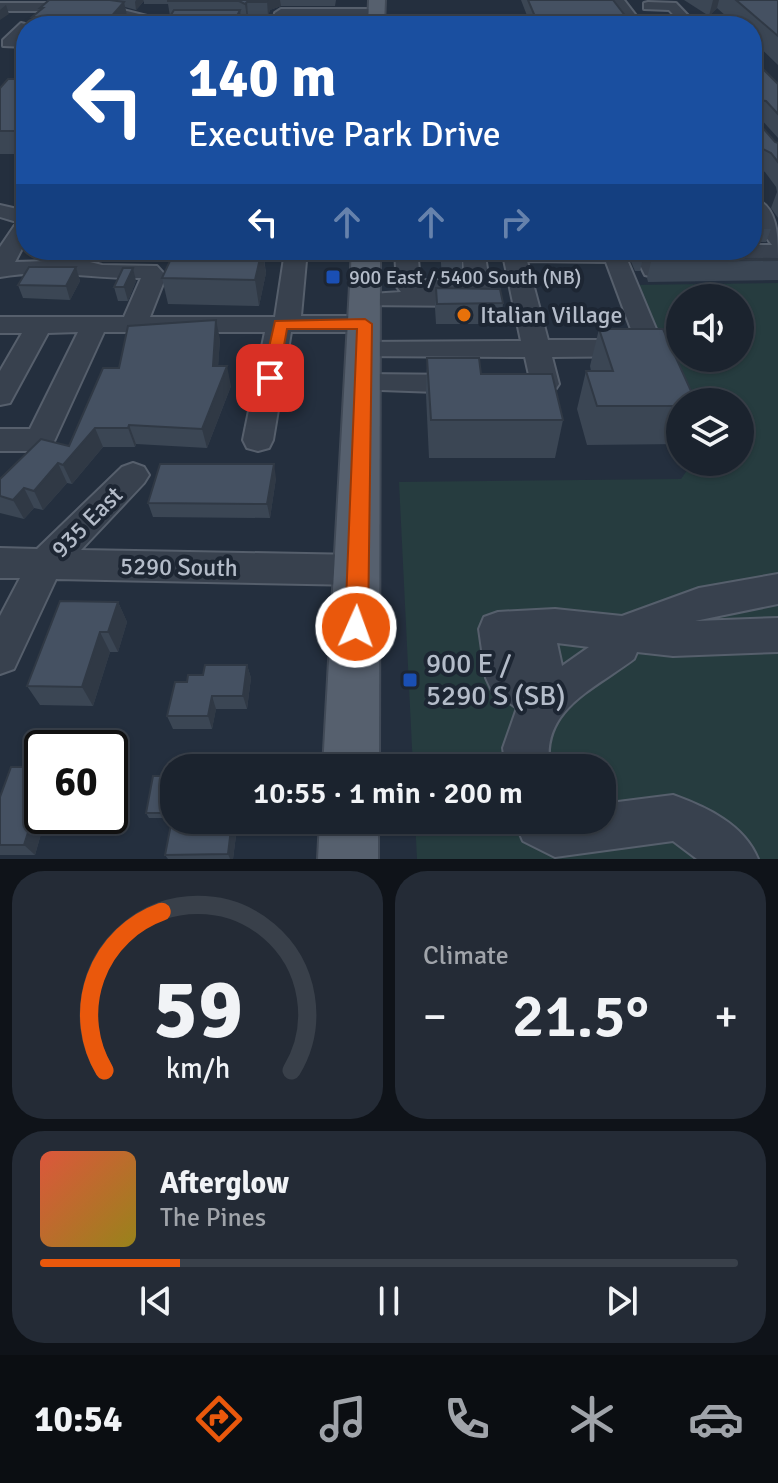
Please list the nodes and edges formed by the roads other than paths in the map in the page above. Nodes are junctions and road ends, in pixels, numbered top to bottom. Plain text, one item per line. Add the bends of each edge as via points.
1 (109, 0) edge
2 (0, 7) edge
3 (47, 7) junction
4 (95, 7) junction
5 (649, 7) edge
6 (515, 10) dead end
7 (280, 11) edge
8 (375, 15) edge
9 (37, 16) edge
10 (140, 16) edge
11 (328, 16) edge
12 (517, 16) edge
13 (682, 16) edge
14 (6, 244) edge
15 (295, 260) edge
16 (407, 260) edge
17 (474, 260) edge
18 (516, 260) edge
19 (617, 260) edge
20 (648, 260) edge
21 (0, 269) edge
22 (778, 269) edge
23 (408, 277) junction
24 (525, 298) junction
25 (365, 314) edge
26 (95, 324) junction
27 (134, 324) junction
28 (284, 324) junction
29 (39, 325) junction
30 (1, 327) edge
31 (538, 348) junction
32 (0, 396) edge
33 (0, 440) edge
34 (258, 440) dead end
35 (133, 475) dead end
36 (0, 563) edge
37 (45, 564) junction
38 (359, 570) junction
39 (778, 589) edge
40 (626, 634) junction
41 (778, 635) edge
42 (0, 656) edge
43 (544, 702) junction
44 (352, 754) edge
45 (526, 754) edge
46 (616, 826) edge
47 (349, 834) edge
48 (348, 859) edge
49 (734, 859) edge

1 - 4 street
2 - 3 street
3 - 4 street
3 - 9 street
4 - 10 street
5 - 13 street via 672,6
6 - 12 street
7 - 11 street
7 - 11 street
8 - 11 street
14 - 21 street
15 - 28 street
16 - 23 street
17 - 23 street via 478,287 409,287
18 - 24 street
19 - 31 street via 651,348
20 - 22 street via 653,270
21 - 27 street via 82,267 153,273
23 - 25 street
24 - 25 street
24 - 31 street
25 - 28 street
25 - 31 street
25 - 31 street via 545,384
25 - 38 main road
26 - 27 street
26 - 29 street
26 - 33 street via 40,440
27 - 28 street
28 - 34 street
29 - 30 street
29 - 32 street
35 - 37 street, 935 East
36 - 37 street, 5290 South
37 - 38 street, 5290 South
37 - 42 street, 935 East
38 - 44 main road
39 - 40 street via 649,619
40 - 41 street via 673,639
40 - 43 street via 620,647
40 - 43 street via 534,627
43 - 45 street via 532,722
46 - 49 street via 673,818 694,826
47 - 48 main road

